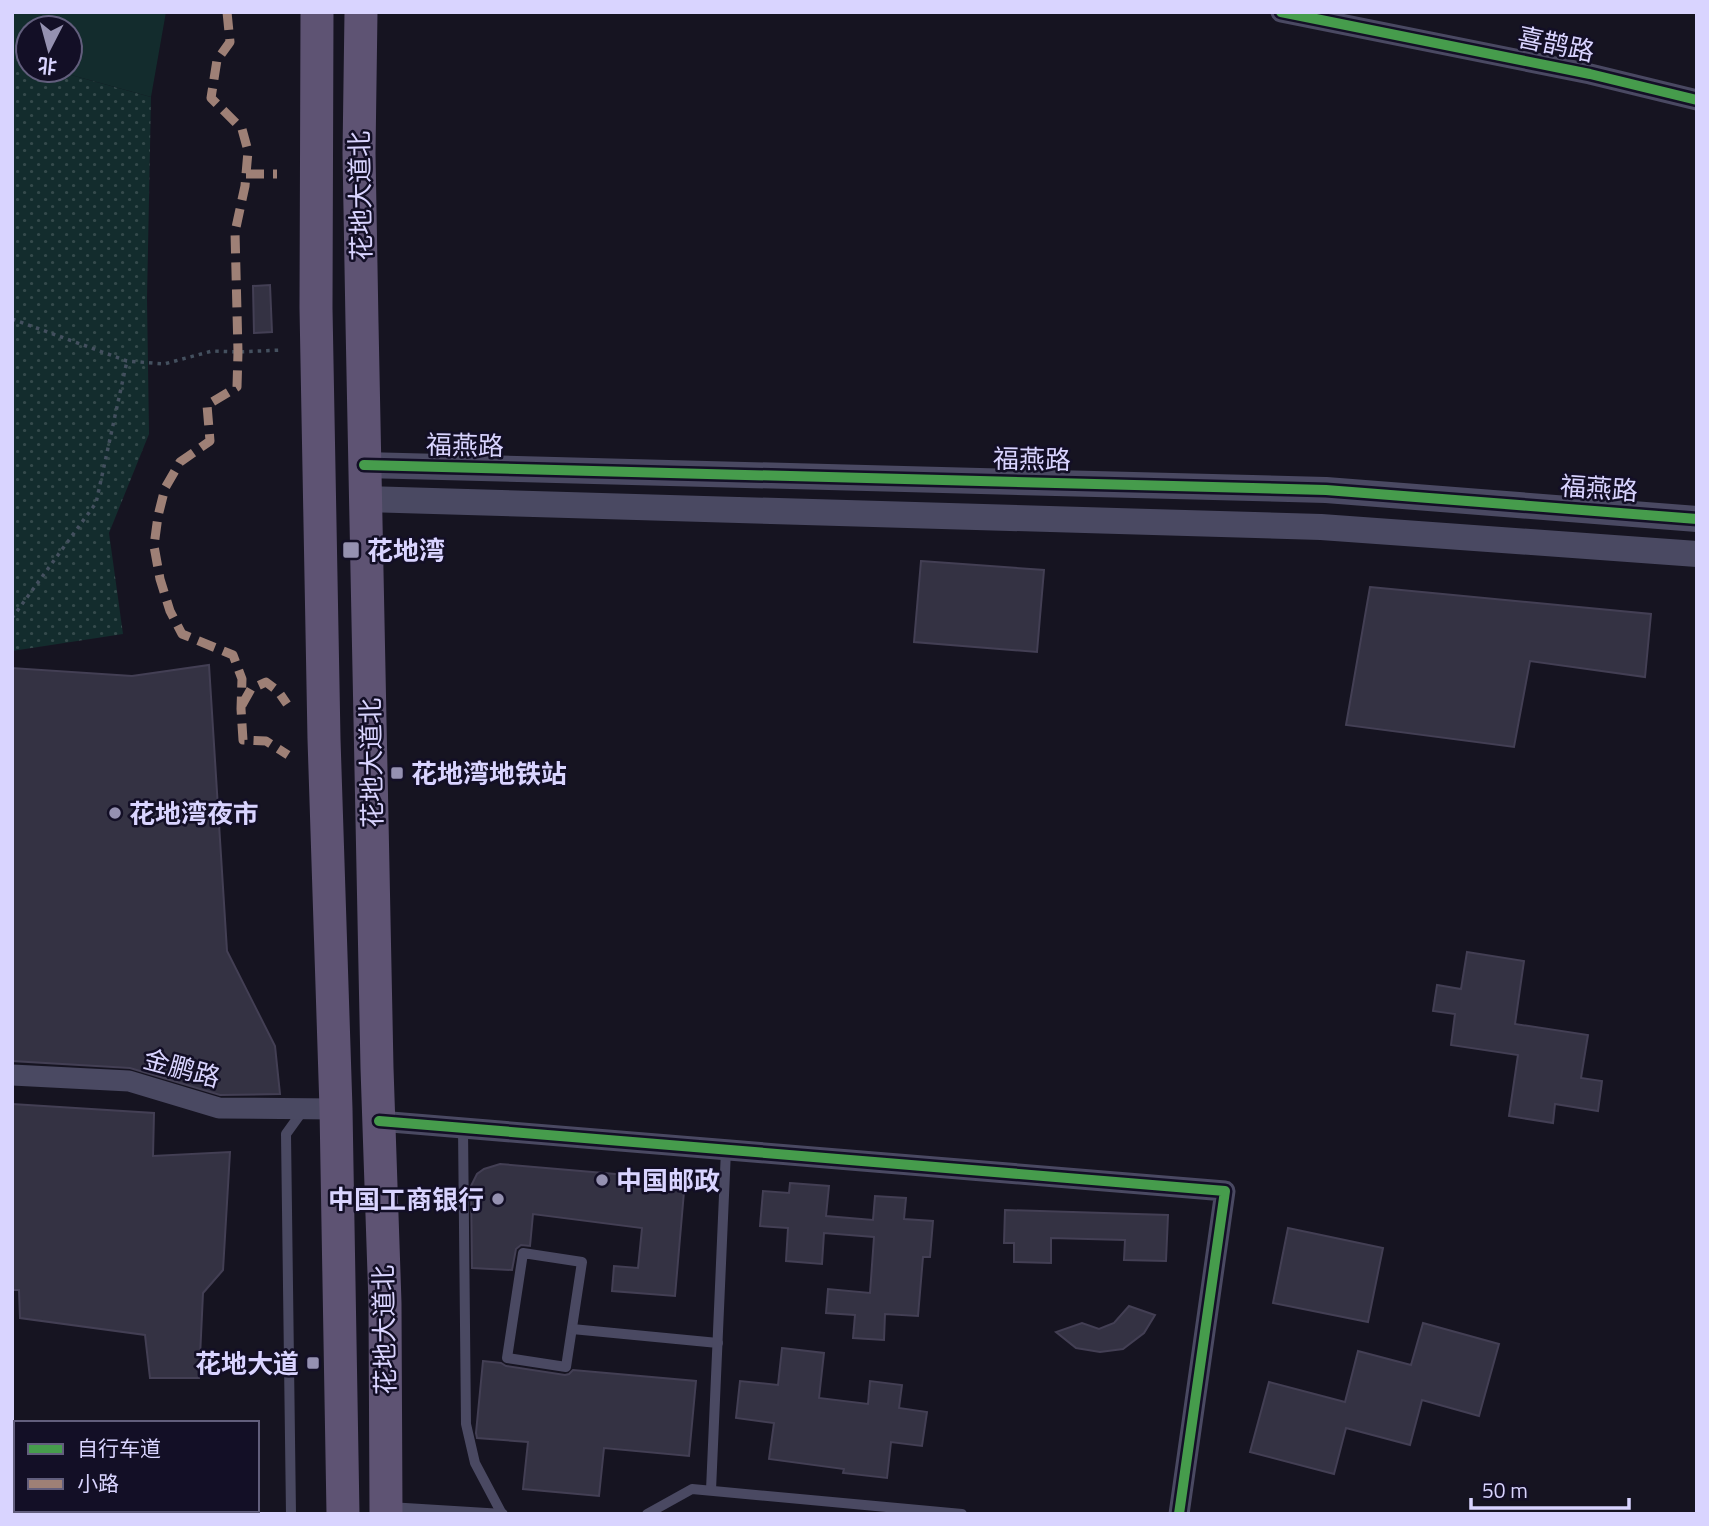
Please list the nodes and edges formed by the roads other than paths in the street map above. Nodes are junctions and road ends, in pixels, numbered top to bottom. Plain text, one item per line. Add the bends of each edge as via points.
1 (317, 12) edge
2 (361, 12) edge
3 (1281, 12) edge
4 (1697, 100) edge
5 (364, 465) junction
6 (365, 499) junction
7 (1697, 519) edge
8 (1697, 554) edge
9 (12, 1075) edge
10 (320, 1109) junction
11 (379, 1121) junction
12 (463, 1128) junction
13 (726, 1150) junction
14 (572, 1329) junction
15 (718, 1343) junction
16 (711, 1490) junction
17 (386, 1510) edge
18 (904, 1511) edge
19 (291, 1514) edge
20 (343, 1514) edge
21 (502, 1514) edge
22 (647, 1514) edge
23 (962, 1514) edge
24 (1178, 1514) edge

1 - 10 main road, 花地大道北 via 316,308 324,739
2 - 5 main road, 花地大道北
3 - 4 street, 喜鹊路
5 - 6 main road, 花地大道北
5 - 7 street, 福燕路 via 1326,490
6 - 8 street via 1321,527
6 - 11 main road, 花地大道北
9 - 10 street, 金鹏路 via 129,1081 219,1108
10 - 19 lane via 286,1133
10 - 20 main road, 花地大道北
11 - 12 street
11 - 17 main road, 花地大道北
12 - 13 street
12 - 21 lane via 466,1424 475,1463
13 - 15 lane
13 - 24 street via 1225,1191
14 - 14 lane via 582,1262 523,1253 507,1358 566,1367
14 - 15 lane
15 - 16 lane
16 - 18 lane
16 - 22 lane via 692,1489
17 - 21 lane
18 - 23 lane

